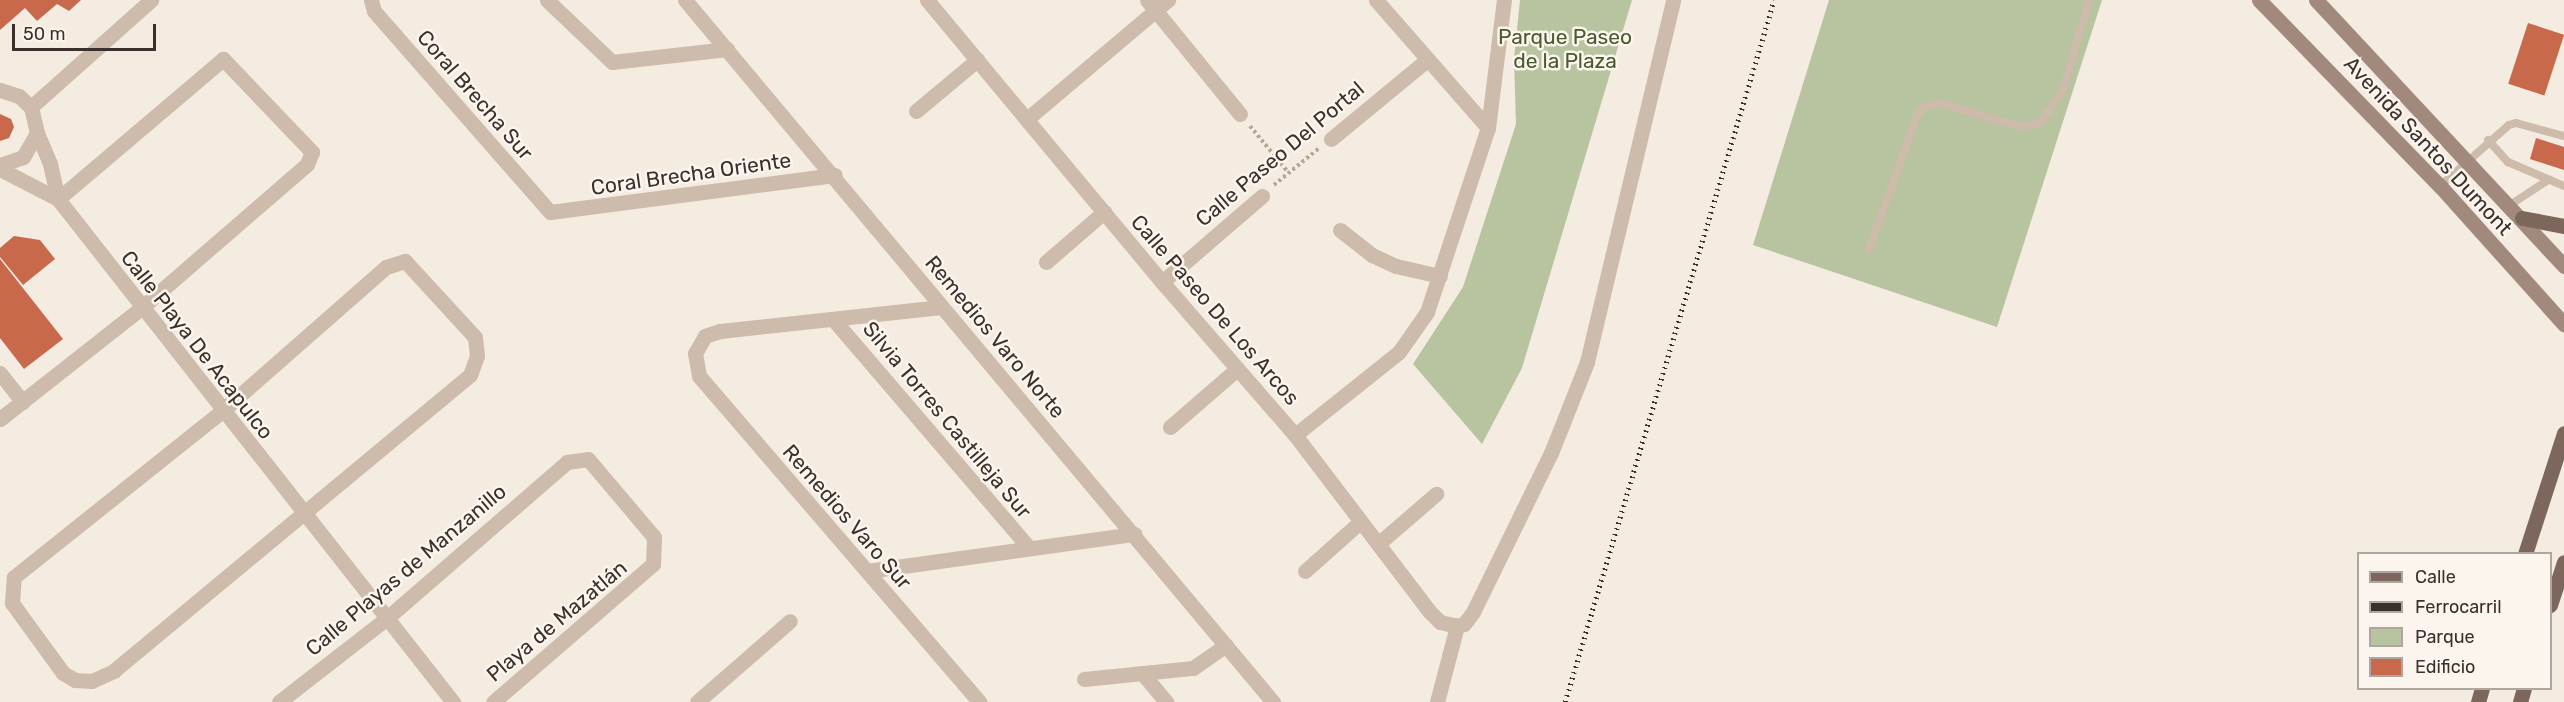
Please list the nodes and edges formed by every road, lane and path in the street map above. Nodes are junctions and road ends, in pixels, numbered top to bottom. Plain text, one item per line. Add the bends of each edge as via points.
1 (151, 0) edge
2 (371, 0) edge
3 (548, 0) edge
4 (685, 0) edge
5 (927, 0) edge
6 (1168, 0) edge
7 (1376, 0) edge
8 (1504, 0) edge
9 (1673, 0) edge
10 (2089, 0) edge
11 (2259, 0) edge
12 (2316, 0) edge
13 (1151, 5) edge
14 (727, 49) junction
15 (977, 60) junction
16 (1427, 60) junction
17 (1, 90) edge
18 (31, 107) junction
19 (916, 111) dead end
20 (1240, 114) joint
21 (1027, 119) junction
22 (1488, 128) junction
23 (37, 133) junction
24 (2564, 136) edge
25 (1331, 139) joint
26 (2488, 140) junction
27 (2468, 163) junction
28 (0, 167) edge
29 (1288, 172) junction
30 (835, 175) junction
31 (2548, 180) junction
32 (2440, 186) junction
33 (2564, 186) edge
34 (1262, 196) joint
35 (58, 199) junction
36 (2510, 205) junction
37 (1104, 212) junction
38 (554, 213) joint
39 (2522, 218) junction
40 (2564, 226) edge
41 (1340, 230) dead end
42 (1869, 250) dead end
43 (1046, 262) dead end
44 (2564, 266) edge
45 (1440, 276) junction
46 (1162, 282) junction
47 (941, 307) junction
48 (141, 308) junction
49 (833, 318) junction
50 (2564, 324) edge
51 (1237, 369) junction
52 (0, 373) edge
53 (23, 402) junction
54 (222, 411) junction
55 (0, 419) edge
56 (1170, 427) dead end
57 (2564, 433) edge
58 (1295, 435) junction
59 (558, 469) joint
60 (1436, 494) dead end
61 (303, 515) junction
62 (1360, 522) junction
63 (1134, 534) junction
64 (1378, 544) junction
65 (1029, 548) junction
66 (2526, 552) edge
67 (2564, 562) edge
68 (867, 571) junction
69 (1305, 571) dead end
70 (2552, 599) edge
71 (387, 618) junction
72 (790, 621) dead end
73 (1457, 626) junction
74 (1226, 645) junction
75 (1142, 673) junction
76 (1084, 679) dead end
77 (279, 702) edge
78 (453, 702) edge
79 (493, 702) edge
80 (697, 702) edge
81 (979, 702) edge
82 (1166, 702) edge
83 (1272, 702) edge
84 (1437, 702) edge

1 - 18 street
2 - 38 street, Coral Brecha Sur via 374,11 546,209
3 - 14 street via 612,62
4 - 14 street, Remedios Varo Norte
5 - 15 street, Calle Paseo De Los Arcos
6 - 13 street
7 - 16 street
8 - 22 street
9 - 73 street via 1587,362 1551,453 1473,612
10 - 42 lane via 2063,90 2040,123 2020,127 1940,103 1923,107 1917,114
11 - 32 main road, Avenida Santos Dumont
12 - 27 main road, Avenida Santos Dumont
13 - 20 street
13 - 21 street
14 - 30 street, Remedios Varo Norte
15 - 19 street
15 - 21 street, Calle Paseo De Los Arcos
16 - 22 street
16 - 25 street, Calle Paseo Del Portal
17 - 18 street via 19,96
18 - 23 street
20 - 29 path
21 - 37 street, Calle Paseo De Los Arcos
22 - 45 street
23 - 28 street via 23,157
23 - 35 street via 51,164
24 - 26 lane via 2516,123 2502,127
25 - 29 path, Calle Paseo Del Portal
26 - 27 lane
26 - 31 lane via 2508,162
27 - 32 lane
27 - 36 main road, Avenida Santos Dumont
28 - 35 street
29 - 34 path, Calle Paseo Del Portal
30 - 38 street, Coral Brecha Oriente
30 - 47 street, Remedios Varo Norte
31 - 33 lane
31 - 36 lane
32 - 50 main road, Avenida Santos Dumont
34 - 46 street, Calle Paseo Del Portal
35 - 48 street, Calle Playa De Acapulco
35 - 48 street via 224,58 310,147 312,157
36 - 39 main road, Avenida Santos Dumont
37 - 43 street
37 - 46 street, Calle Paseo De Los Arcos
39 - 40 main road
39 - 44 main road, Avenida Santos Dumont
41 - 45 street via 1372,255 1396,266
45 - 58 street via 1426,312 1398,352
46 - 51 street, Calle Paseo De Los Arcos
47 - 49 street
47 - 63 street, Remedios Varo Norte
48 - 53 street
48 - 54 street, Calle Playa De Acapulco
49 - 65 street, Silvia Torres Castilleja Sur
49 - 68 street, Remedios Varo Sur via 720,331 705,336 695,353 699,376
51 - 56 street
51 - 58 street, Calle Paseo De Los Arcos
52 - 53 street
53 - 55 street
54 - 61 street, Calle Playa De Acapulco
54 - 61 street via 386,267 400,261 412,264 474,337 477,356 470,375
54 - 61 street via 14,577 12,603 63,673 75,680 92,681 114,671
57 - 66 main road
58 - 62 street, Calle Paseo De Los Arcos
59 - 71 street, Calle Playas de Manzanillo
59 - 79 street, Playa de Mazatlán via 575,459 593,461 654,537 655,558 648,572
60 - 64 street
61 - 71 street, Calle Playa De Acapulco
62 - 64 street, Calle Paseo De Los Arcos
62 - 69 street
63 - 65 street
63 - 74 street, Remedios Varo Norte
64 - 73 street, Calle Paseo De Los Arcos via 1435,617
65 - 68 street
67 - 70 main road
68 - 81 street, Remedios Varo Sur
71 - 77 street, Calle Playas de Manzanillo
71 - 78 street, Calle Playa De Acapulco
72 - 80 street
73 - 84 street
74 - 75 street via 1193,668
74 - 83 street, Remedios Varo Norte
75 - 76 street
75 - 82 street

